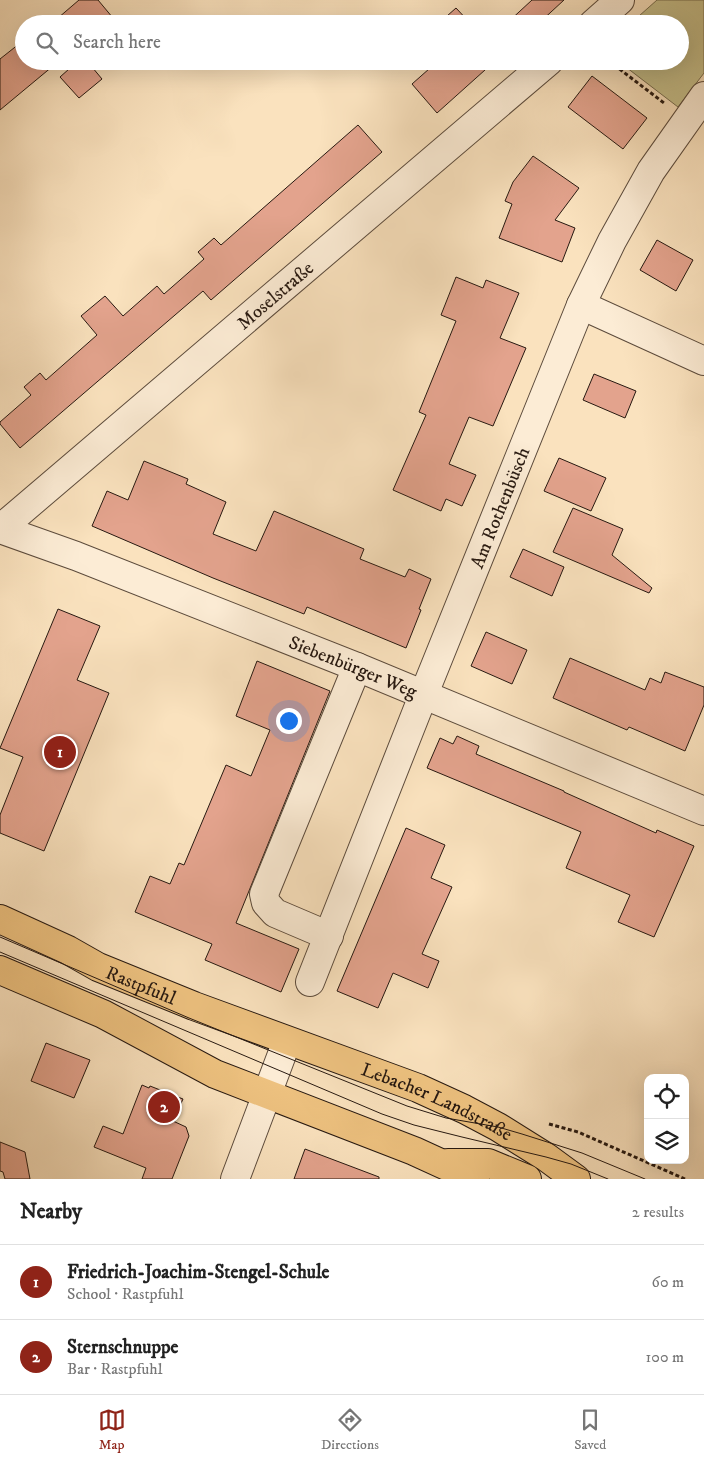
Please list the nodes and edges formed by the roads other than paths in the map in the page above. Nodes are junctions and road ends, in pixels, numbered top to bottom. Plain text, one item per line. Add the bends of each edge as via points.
1 (620, 0) edge
2 (603, 15) edge
3 (538, 70) edge
4 (704, 96) edge
5 (581, 305) junction
6 (704, 361) edge
7 (0, 529) edge
8 (357, 667) junction
9 (424, 695) junction
10 (704, 811) edge
11 (0, 919) edge
12 (329, 936) junction
13 (0, 970) edge
14 (310, 982) dead end
15 (288, 1041) junction
16 (267, 1093) junction
17 (442, 1164) junction
18 (570, 1177) edge
19 (234, 1179) edge
20 (475, 1179) edge
21 (527, 1179) edge

1 - 2 street
3 - 7 street, Moselstraße
4 - 5 street, Am Rothenbüsch via 651,171
5 - 6 street
5 - 9 street, Am Rothenbüsch
7 - 8 street, Siebenbürger Weg
8 - 9 street, Siebenbürger Weg
8 - 12 street via 264,894 274,913
9 - 10 street, Siebenbürger Weg
9 - 12 street, Am Rothenbüsch
11 - 15 main road, Rastpfuhl via 98,967
12 - 14 street, Am Rothenbüsch
13 - 16 main road via 103,1014 210,1072
15 - 16 street
15 - 18 main road, Lebacher Landstraße via 418,1088 464,1109 529,1146
16 - 17 main road
16 - 19 street
17 - 20 main road
17 - 21 main road via 488,1164

